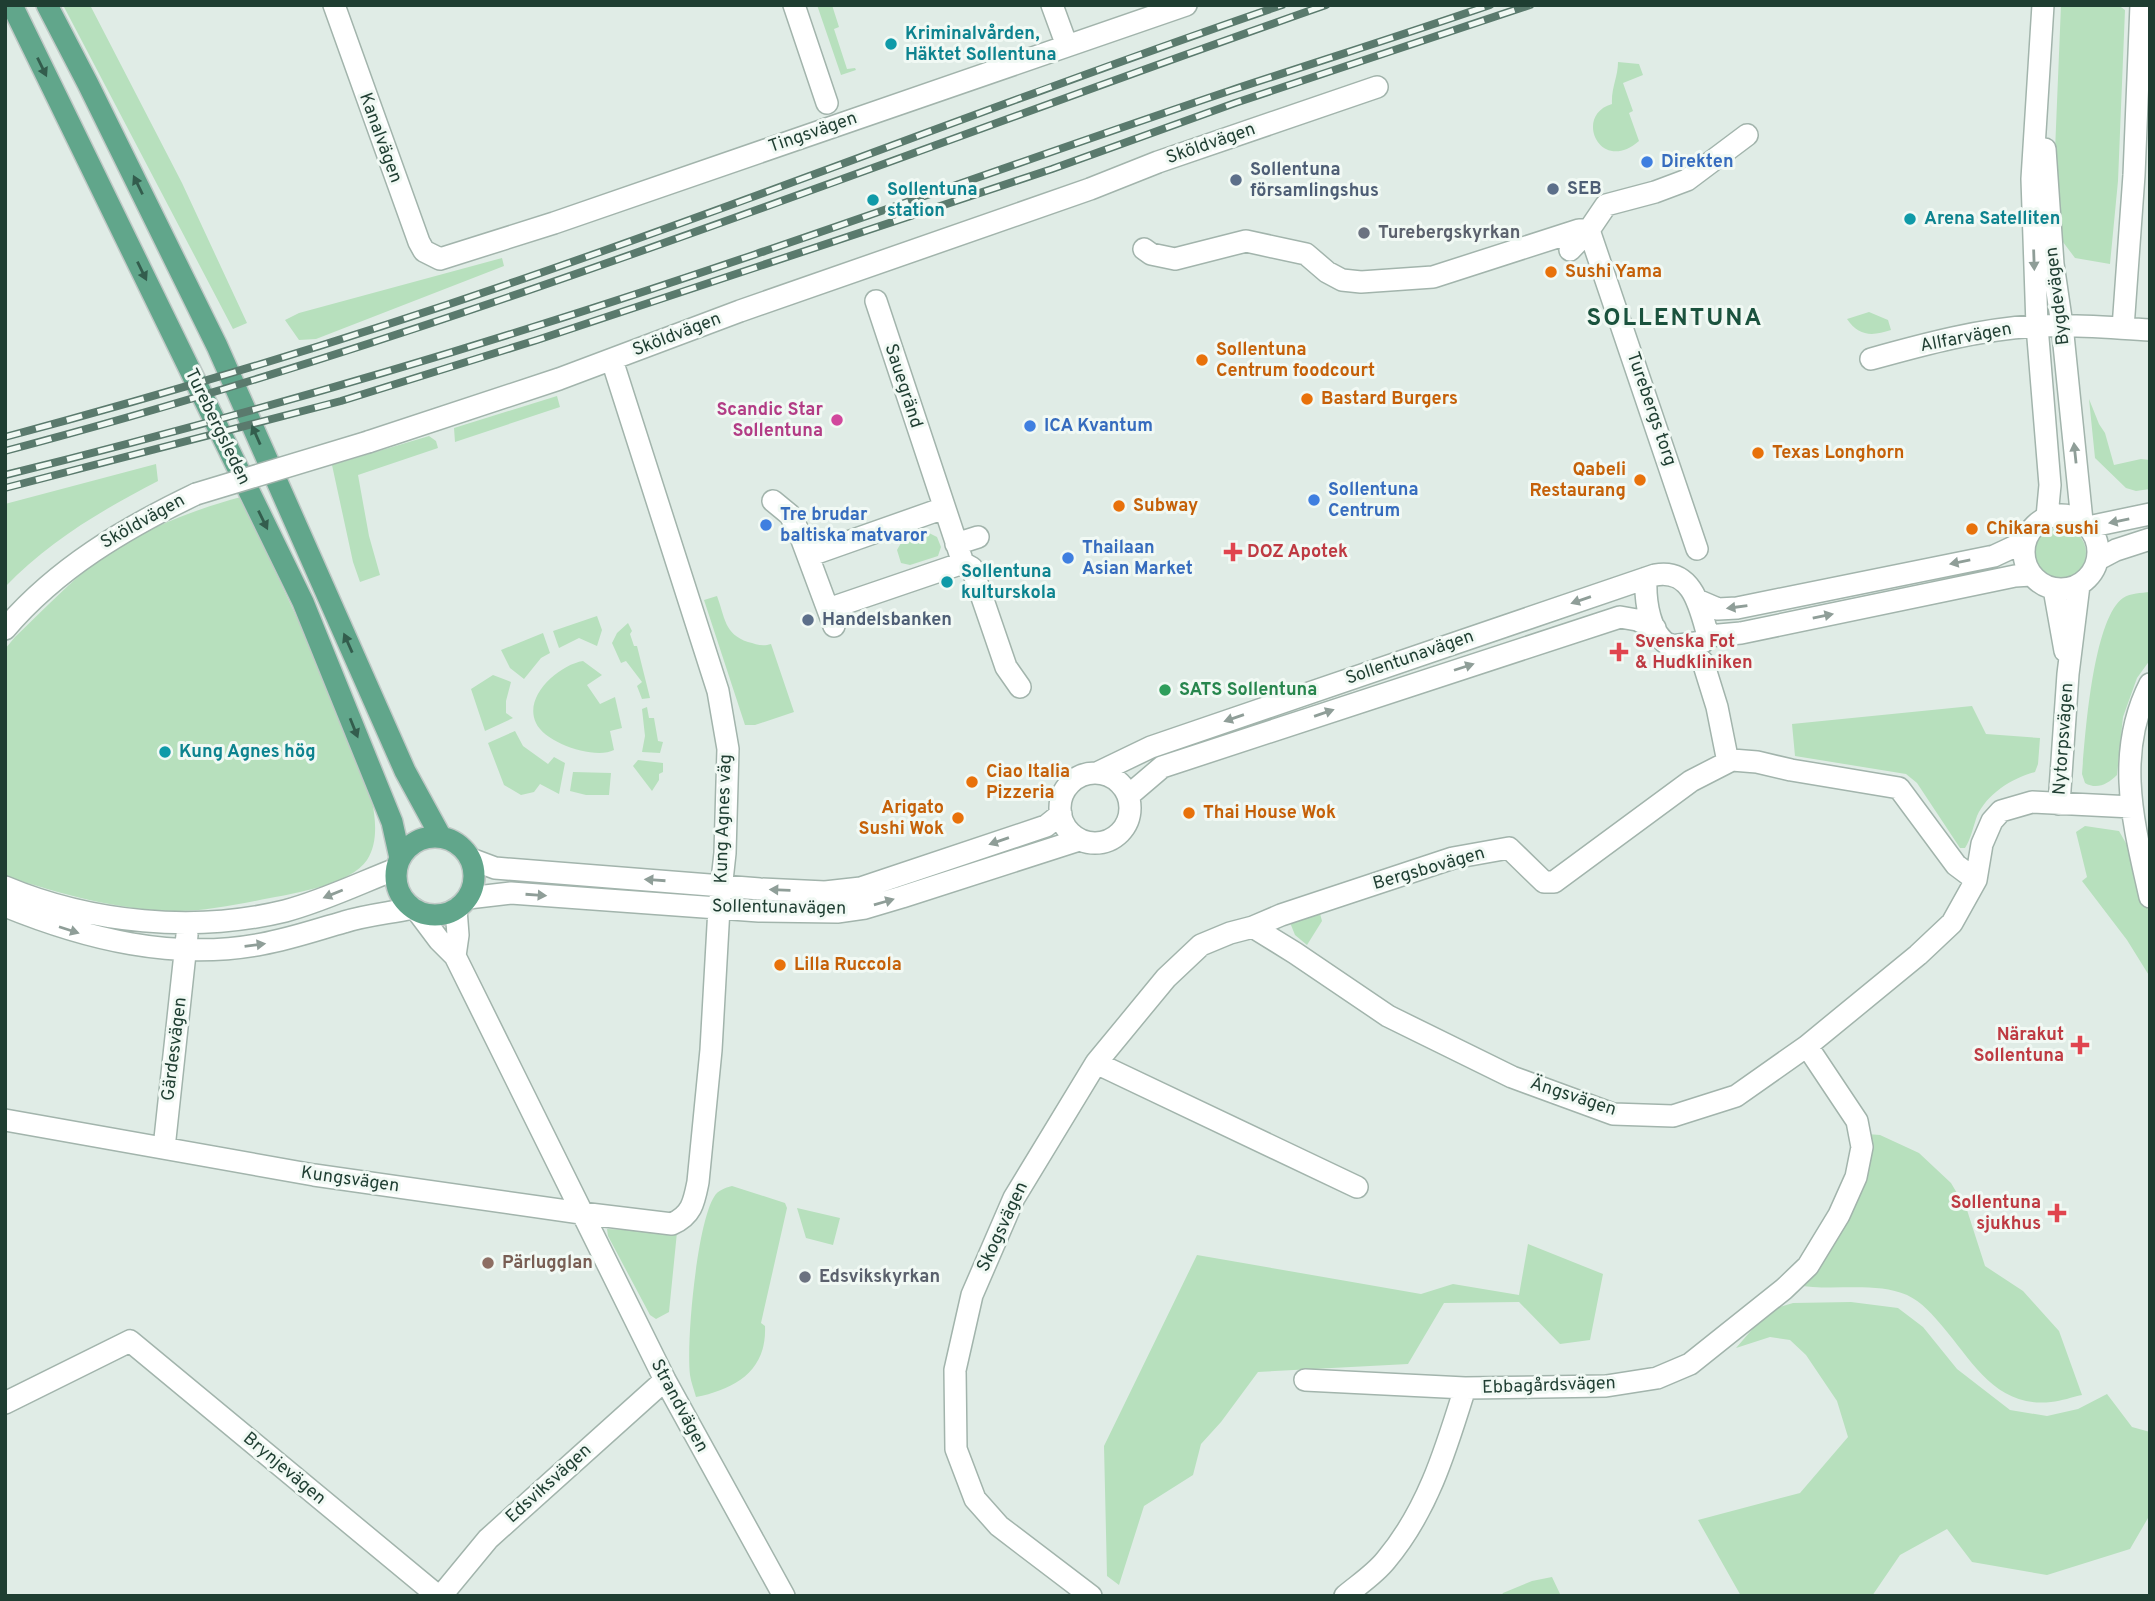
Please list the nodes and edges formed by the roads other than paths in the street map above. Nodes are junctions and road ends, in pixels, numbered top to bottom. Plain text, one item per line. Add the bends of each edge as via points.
1 (12, 5) edge
2 (47, 5) edge
3 (334, 5) edge
4 (794, 5) edge
5 (1052, 5) edge
6 (1186, 5) edge
7 (2043, 5) edge
8 (2141, 5) edge
9 (1067, 46) junction
10 (2039, 70) junction
11 (1377, 87) dead end
12 (827, 103) dead end
13 (1747, 135) dead end
14 (1589, 230) junction
15 (1144, 248) dead end
16 (1570, 250) dead end
17 (440, 259) joint
18 (876, 301) dead end
19 (2037, 326) junction
20 (2062, 326) junction
21 (2123, 328) junction
22 (2150, 330) edge
23 (1871, 359) dead end
24 (612, 360) junction
25 (773, 501) dead end
26 (944, 508) junction
27 (2150, 514) edge
28 (2047, 517) junction
29 (2085, 524) junction
30 (978, 537) dead end
31 (2150, 539) edge
32 (2025, 542) junction
33 (1697, 549) dead end
34 (960, 554) junction
35 (808, 556) junction
36 (2097, 560) junction
37 (2031, 575) junction
38 (1646, 578) junction
39 (2079, 584) junction
40 (2054, 589) junction
41 (1697, 600) junction
42 (1655, 628) junction
43 (5, 629) edge
44 (1698, 641) junction
45 (2068, 674) junction
46 (2150, 684) edge
47 (1020, 687) dead end
48 (1728, 762) junction
49 (1097, 773) junction
50 (1128, 796) junction
51 (2059, 804) junction
52 (2132, 807) junction
53 (1061, 814) junction
54 (441, 837) junction
55 (1079, 840) junction
56 (471, 859) junction
57 (398, 863) junction
58 (1976, 880) junction
59 (723, 886) junction
60 (9, 893) edge
61 (2150, 897) edge
62 (462, 904) junction
63 (719, 908) junction
64 (415, 910) junction
65 (187, 921) junction
66 (1253, 928) junction
67 (187, 949) junction
68 (455, 956) junction
69 (1807, 1046) junction
70 (1097, 1063) junction
71 (5, 1120) edge
72 (164, 1148) junction
73 (1357, 1187) dead end
74 (690, 1209) joint
75 (581, 1213) junction
76 (665, 1380) junction
77 (1305, 1380) dead end
78 (1465, 1388) junction
79 (5, 1403) edge
80 (440, 1596) edge
81 (784, 1596) edge
82 (1091, 1596) edge
83 (1345, 1596) edge

1 -> 57 main road, Turebergsleden via 303,602 392,822
54 -> 2 main road, Turebergsleden via 405,771 216,346
3 - 17 street, Kanalvägen via 419,242 424,251
4 - 12 street
5 - 9 street
6 - 9 street, Tingsvägen
7 - 10 street, Bygdevägen
8 - 21 street
9 - 17 street, Tingsvägen
10 -> 19 street, Bygdevägen via 2032,179
10 - 20 street, Bygdevägen
11 - 24 street, Sköldvägen
13 - 14 street via 1686,180 1606,205
14 - 15 street via 1433,277 1360,282 1342,280 1306,254 1246,241 1175,259
14 - 16 street
14 - 33 street, Turebergs torg
18 - 26 street, Sauegränd
19 - 20 street, Allfarvägen
19 - 23 street, Allfarvägen via 1943,339
19 - 28 street, Bygdevägen via 2050,485
20 - 21 street, Allfarvägen
29 -> 20 street, Bygdevägen
21 - 22 street, Allfarvägen
24 - 43 street, Sköldvägen, bridge via 451,416 196,494 97,546
24 - 59 street, Kung Agnes väg via 718,691 728,749
25 - 35 street via 790,515
26 - 34 street, Sauegränd
26 - 35 street
27 -> 29 street
28 - 29 street via 2071,516
28 - 32 street via 2037,523
29 - 36 street via 2098,548
30 - 34 street
31 - 36 street
32 - 37 street via 2023,554
32 -> 41 street via 1994,556 1737,608 1718,609
34 - 35 street via 831,618
34 - 47 street, Sauegränd via 972,568 1006,667
36 - 39 street via 2094,570
37 - 40 street
44 -> 37 street
38 - 41 street, Sollentunavägen via 1662,573 1677,576
38 - 42 street via 1648,610
38 -> 49 street, Sollentunavägen via 1151,747
39 - 40 street
39 - 45 street, Nytorpsvägen
40 - 45 street, Nytorpsvägen
41 - 44 street, Sollentunavägen
42 - 44 street, Sollentunavägen via 1671,646
50 -> 42 street, Sollentunavägen via 1162,767 1581,629 1620,617
44 - 48 street
45 - 51 street, Nytorpsvägen
46 - 52 street via 2135,725 2128,779
48 - 58 street, Bergsbovägen via 1757,762 1899,788 1956,866
48 - 66 street, Bergsbovägen via 1691,781 1554,882 1544,881 1509,848 1453,858
49 - 50 street via 1113,778
49 - 53 street via 1072,782 1063,794
50 - 55 street via 1126,819 1111,840 1097,844
51 - 52 street, Ängsvägen
51 - 58 street, Ängsvägen via 2024,803 2001,811 1982,844
52 - 61 street
53 - 55 street via 1064,826
53 -> 59 street, Sollentunavägen via 1046,825 861,888 825,892
54 - 56 main road, Turebergsleden via 460,845
54 - 57 main road via 421,839
63 -> 55 street, Sollentunavägen via 838,912 865,908
59 -> 56 street, Sollentunavägen via 495,868
56 - 62 main road via 474,882
57 - 64 main road, Turebergsleden via 398,889
57 -> 65 street via 285,911
58 - 69 street, Ängsvägen via 1952,923
59 - 63 street, Kung Agnes väg
60 - 65 street via 111,917
60 -> 67 street via 78,933 119,943
62 -> 63 street, Sollentunavägen via 511,893
62 - 64 main road via 436,916
62 - 68 street
63 - 74 street, Kung Agnes väg via 710,1063 698,1182
67 -> 64 street via 258,945 345,922
64 - 68 street
65 - 67 street, Gärdesvägen
66 - 69 street, Ängsvägen via 1388,1016 1512,1077 1613,1114 1673,1116 1736,1096
66 - 70 street via 1201,945 1166,978
67 - 72 street, Gärdesvägen
68 - 75 street
69 - 78 street, Ebbagårdsvägen via 1857,1121 1862,1147 1856,1177 1839,1215 1808,1266 1717,1345 1690,1364 1657,1378 1606,1386
70 - 73 street
70 - 82 street, Skogsvägen via 1014,1198 972,1295 955,1370 956,1449 975,1499 999,1526
71 - 72 street, Kungsvägen
72 - 75 street, Kungsvägen via 314,1175
74 - 75 street, Kungsvägen via 672,1224
75 - 76 street, Strandvägen
76 - 80 street, Edsviksvägen via 488,1539
76 - 81 street, Strandvägen
77 - 78 street, Ebbagårdsvägen
78 - 83 street, Ebbagårdsvägen via 1423,1507 1385,1562
79 - 80 street, Brynjevägen via 130,1341

